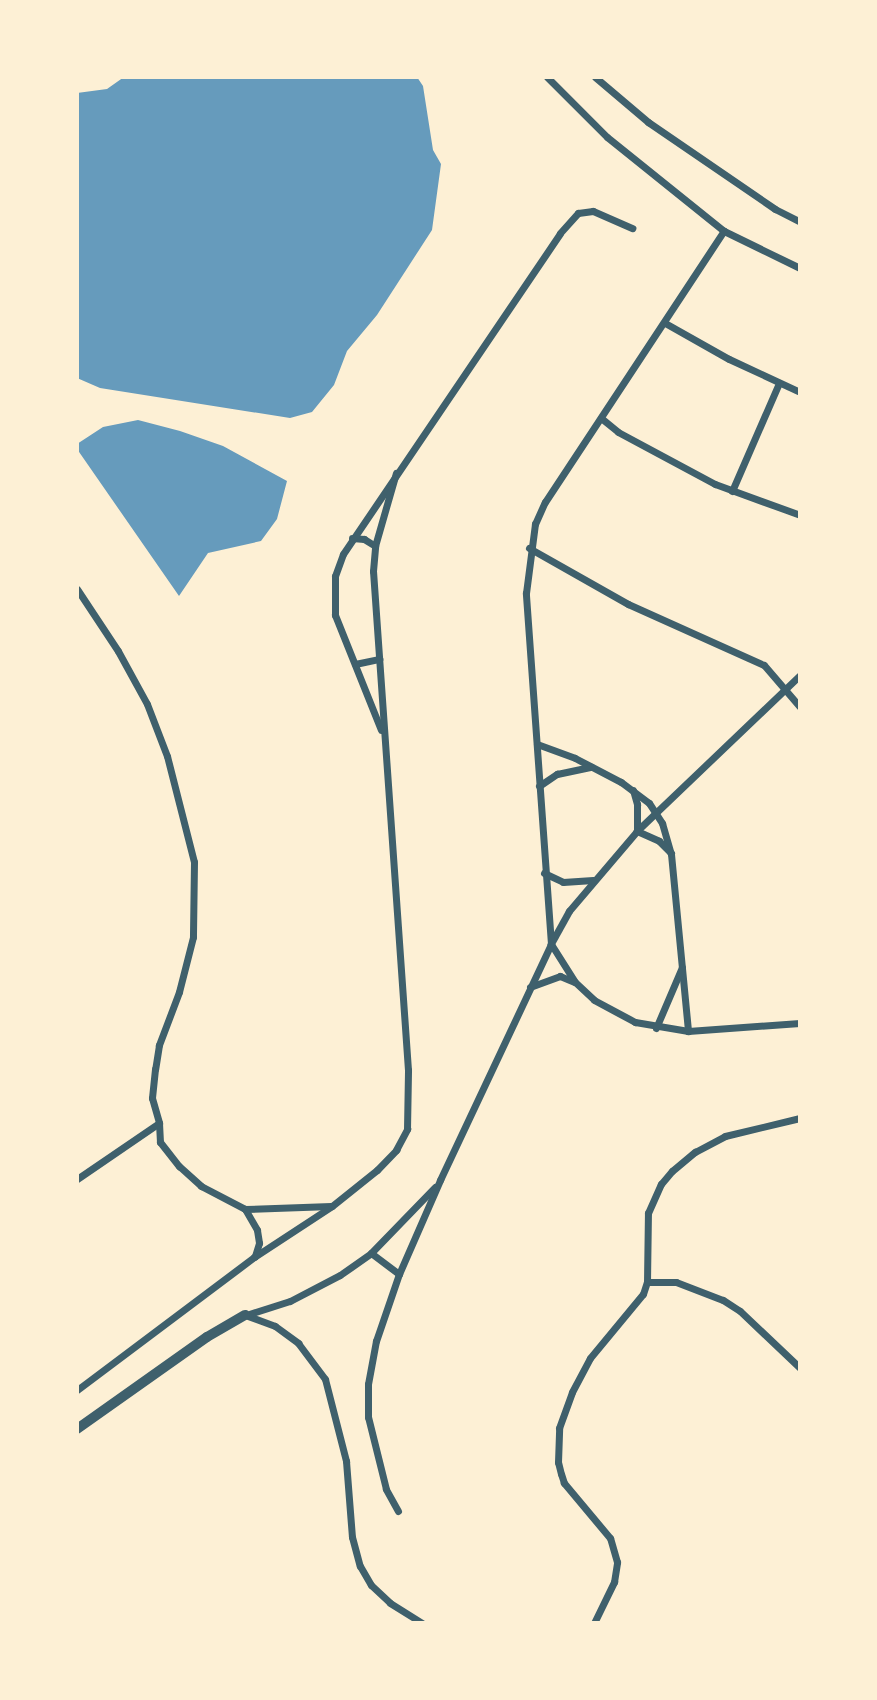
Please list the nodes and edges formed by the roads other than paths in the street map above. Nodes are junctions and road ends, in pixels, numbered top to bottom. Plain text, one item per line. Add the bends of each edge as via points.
1 (547, 77) edge
2 (595, 77) edge
3 (800, 222) edge
4 (632, 228) dead end
5 (724, 231) junction
6 (800, 268) edge
7 (665, 323) junction
8 (779, 383) junction
9 (800, 392) edge
10 (601, 418) junction
11 (396, 473) junction
12 (732, 491) junction
13 (800, 515) edge
14 (352, 538) junction
15 (374, 545) junction
16 (529, 548) junction
17 (77, 589) edge
18 (379, 659) junction
19 (355, 664) junction
20 (800, 675) edge
21 (787, 690) junction
22 (800, 707) edge
23 (384, 737) junction
24 (537, 744) junction
25 (591, 767) junction
26 (539, 786) junction
27 (633, 789) junction
28 (656, 812) junction
29 (637, 831) junction
30 (671, 854) junction
31 (544, 873) junction
32 (593, 880) junction
33 (551, 944) junction
34 (684, 964) junction
35 (575, 982) junction
36 (529, 987) junction
37 (800, 1023) edge
38 (656, 1028) junction
39 (688, 1031) junction
40 (800, 1118) edge
41 (159, 1123) junction
42 (77, 1179) edge
43 (440, 1181) junction
44 (332, 1206) junction
45 (245, 1209) junction
46 (372, 1253) junction
47 (254, 1257) junction
48 (399, 1274) junction
49 (647, 1282) junction
50 (245, 1315) junction
51 (800, 1368) edge
52 (77, 1390) edge
53 (77, 1429) edge
54 (398, 1511) dead end
55 (422, 1623) edge
56 (594, 1623) edge

1 - 5 street via 607,137
2 - 3 street via 648,122
4 - 11 street via 593,211 578,213
5 - 6 street
5 - 7 street
7 - 8 street
7 - 10 street
8 - 9 street
8 - 12 street
10 - 12 street via 618,432
10 - 16 street via 545,502
11 - 14 street
11 - 15 street
12 - 13 street
14 - 15 street
14 - 19 street via 335,576 333,595 335,615
15 - 18 street
16 - 21 street via 628,604 755,660
16 - 24 street via 526,593
17 - 41 street via 147,704 167,756 194,862 193,937 155,1069 152,1098
18 - 19 street
18 - 23 street
19 - 23 street
20 - 21 street
21 - 22 street
21 - 28 street
23 - 44 street via 408,1070 407,1129 396,1150 377,1170
24 - 25 street
24 - 26 street
25 - 26 street via 557,774
25 - 27 street
26 - 31 street
27 - 28 street
27 - 29 street
28 - 29 street
28 - 30 street
29 - 30 street via 659,841
29 - 32 street
30 - 34 street
31 - 32 street via 563,882
31 - 33 street
32 - 33 street
33 - 35 street
33 - 36 street
34 - 38 street
34 - 39 street
35 - 36 street via 560,976
35 - 38 street via 617,1015
36 - 43 street
37 - 39 street
38 - 39 street
40 - 49 street via 725,1136 672,1171 649,1213
41 - 42 street
41 - 45 street via 160,1142 179,1166 201,1186
43 - 46 street
43 - 48 street
44 - 45 street
44 - 47 street
45 - 47 street via 257,1230
46 - 48 street
46 - 50 street via 290,1301
47 - 52 street
48 - 54 street via 376,1341 368,1384 374,1450
49 - 51 street via 676,1282 723,1300
49 - 56 street via 637,1305 590,1358 559,1428 558,1462 564,1483 610,1538 616,1553 614,1583
50 - 53 street
50 - 55 street via 275,1326 298,1343 325,1379 346,1461 355,1554 371,1584 390,1603

